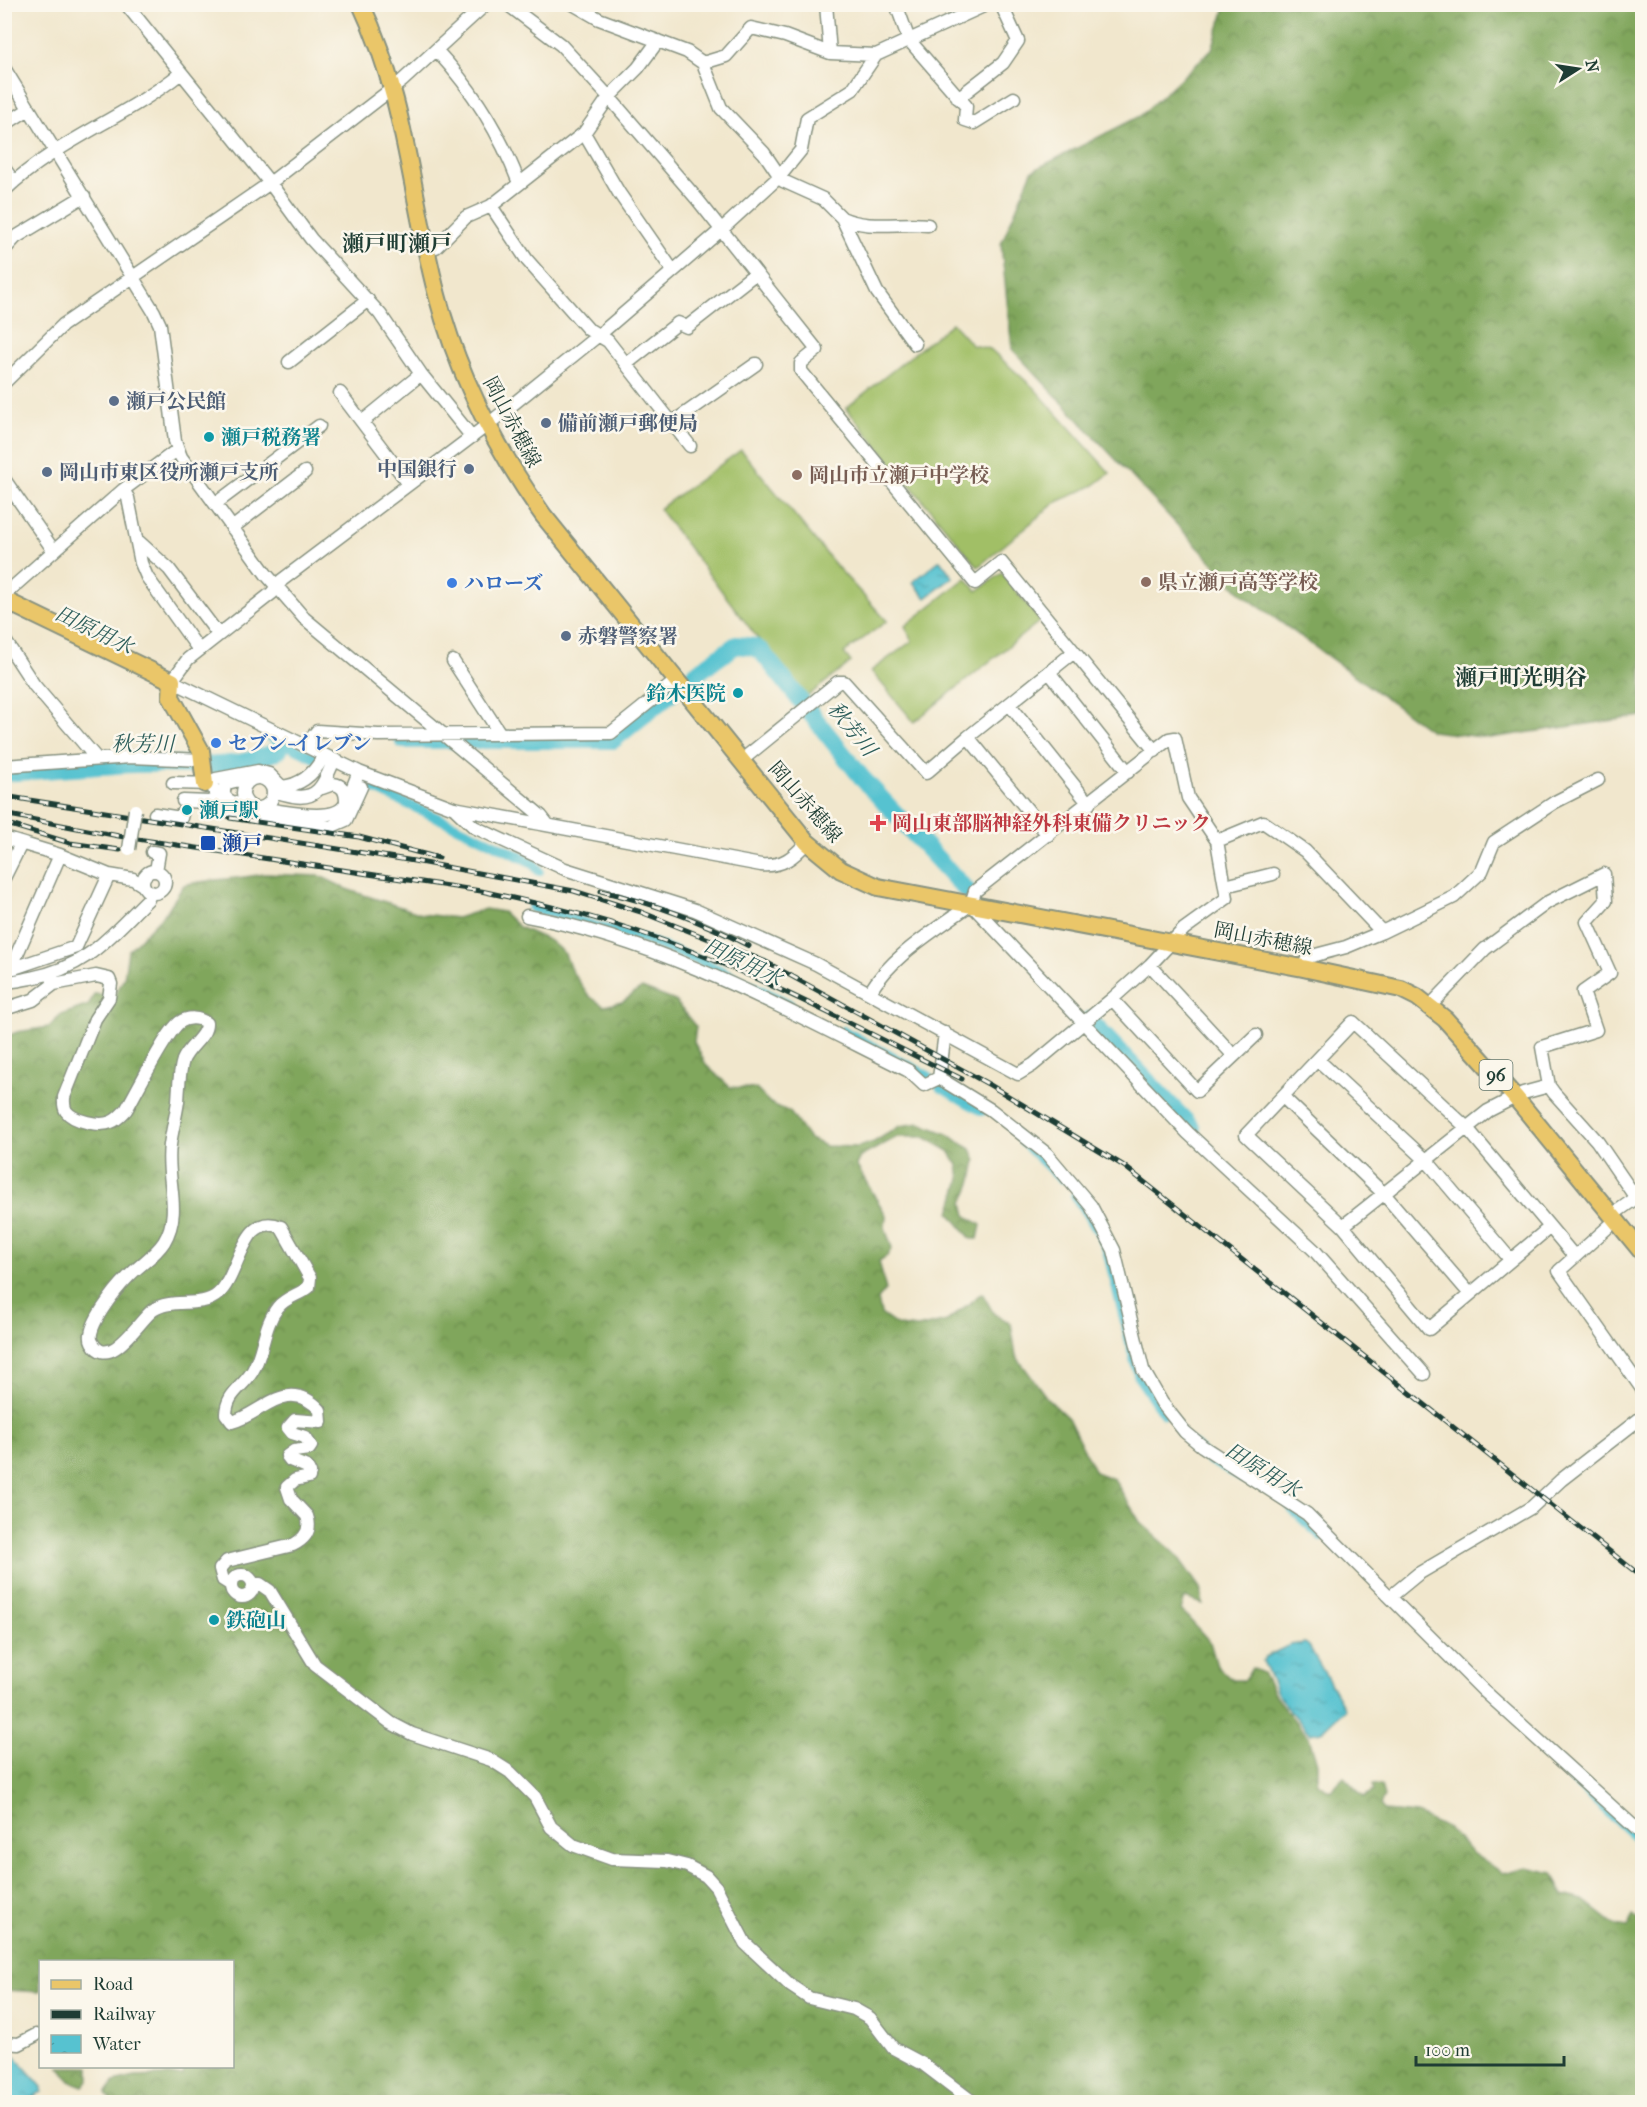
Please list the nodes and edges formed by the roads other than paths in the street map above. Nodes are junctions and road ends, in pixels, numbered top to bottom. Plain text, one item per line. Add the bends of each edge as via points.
1 (126, 4) edge
2 (361, 4) edge
3 (486, 4) edge
4 (507, 4) edge
5 (573, 4) edge
6 (826, 4) edge
7 (896, 4) edge
8 (1001, 4) edge
9 (985, 5) edge
10 (909, 40) junction
11 (658, 41) junction
12 (437, 51) junction
13 (830, 53) junction
14 (876, 55) junction
15 (703, 63) junction
16 (4, 68) edge
17 (181, 72) junction
18 (393, 86) junction
19 (609, 97) junction
20 (958, 98) junction
21 (1014, 98) dead end
22 (29, 109) junction
23 (6, 120) edge
24 (584, 133) junction
25 (56, 150) junction
26 (4, 168) edge
27 (780, 176) junction
28 (14, 182) junction
29 (270, 183) junction
30 (519, 183) junction
31 (4, 191) edge
32 (84, 196) junction
33 (491, 206) junction
34 (842, 218) junction
35 (928, 225) dead end
36 (721, 230) junction
37 (427, 249) junction
38 (4, 250) edge
39 (673, 271) junction
40 (756, 273) junction
41 (132, 278) junction
42 (368, 300) junction
43 (600, 334) junction
44 (915, 344) dead end
45 (289, 362) dead end
46 (626, 364) junction
47 (756, 364) dead end
48 (420, 374) junction
49 (4, 383) edge
50 (340, 393) dead end
51 (362, 422) junction
52 (672, 423) junction
53 (319, 426) dead end
54 (486, 426) junction
55 (472, 437) junction
56 (690, 446) dead end
57 (177, 450) junction
58 (305, 472) dead end
59 (4, 479) edge
60 (409, 484) junction
61 (123, 490) junction
62 (215, 504) junction
63 (232, 528) junction
64 (136, 540) junction
65 (54, 551) junction
66 (277, 587) junction
67 (6, 604) edge
68 (218, 634) junction
69 (4, 639) edge
70 (199, 650) junction
71 (1074, 652) junction
72 (453, 661) dead end
73 (1049, 672) junction
74 (677, 680) junction
75 (172, 681) junction
76 (1009, 704) junction
77 (499, 732) junction
78 (443, 735) junction
79 (968, 737) junction
80 (306, 745) junction
81 (1155, 751) junction
82 (97, 759) junction
83 (328, 759) junction
84 (742, 760) junction
85 (4, 766) edge
86 (359, 772) junction
87 (1128, 772) junction
88 (252, 779) junction
89 (1598, 780) dead end
90 (212, 782) junction
91 (173, 783) dead end
92 (362, 787) dead end
93 (272, 788) junction
94 (322, 788) junction
95 (183, 801) dead end
96 (346, 802) junction
97 (1089, 804) junction
98 (255, 807) junction
99 (454, 808) junction
100 (135, 810) dead end
101 (155, 814) dead end
102 (182, 814) dead end
103 (548, 825) junction
104 (1048, 835) junction
105 (4, 838) edge
106 (1217, 841) junction
107 (807, 842) junction
108 (21, 844) junction
109 (129, 849) dead end
110 (152, 852) dead end
111 (60, 855) junction
112 (1274, 874) dead end
113 (109, 875) junction
114 (4, 878) edge
115 (149, 881) junction
116 (1225, 886) junction
117 (971, 904) junction
118 (527, 916) dead end
119 (1382, 932) junction
120 (1173, 942) junction
121 (1150, 965) junction
122 (9, 968) edge
123 (1303, 968) junction
124 (53, 979) junction
125 (878, 979) junction
126 (4, 981) edge
127 (870, 992) junction
128 (1112, 999) junction
129 (1430, 1006) junction
130 (4, 1009) edge
131 (904, 1010) junction
132 (1083, 1022) junction
133 (945, 1033) junction
134 (1256, 1035) dead end
135 (1234, 1056) junction
136 (1318, 1060) junction
137 (939, 1078) junction
138 (1549, 1086) junction
139 (1515, 1097) junction
140 (1284, 1098) junction
141 (1467, 1128) junction
142 (1427, 1161) junction
143 (1385, 1195) junction
144 (1639, 1201) edge
145 (1614, 1217) junction
146 (1343, 1226) junction
147 (1550, 1227) junction
148 (1642, 1252) edge
149 (1574, 1256) junction
150 (1510, 1259) junction
151 (1470, 1294) junction
152 (1424, 1374) dead end
153 (1642, 1389) edge
154 (1642, 1417) edge
155 (1390, 1597) junction
156 (1642, 1834) edge
157 (36, 2035) dead end
158 (4, 2043) edge
159 (973, 2103) edge

1 - 17 street
2 - 18 main road, 岡山赤穂線 / 96
3 - 12 street
4 - 19 street via 561,45
5 - 11 street via 599,19
6 - 13 street
7 - 10 street
8 - 20 street via 1018,41 1003,63
9 - 10 street
10 - 14 street
10 - 20 street
11 - 15 street
11 - 19 street
12 - 18 street
12 - 30 street via 460,76 503,141
13 - 14 street
13 - 15 street via 751,28 726,56
14 - 27 street via 852,90 807,118 803,144
15 - 27 street via 721,108
16 - 22 street
17 - 25 street via 150,98
17 - 29 street
18 - 29 street
18 - 37 main road, 岡山赤穂線 / 96
19 - 24 street
19 - 36 street
20 - 21 street via 966,106 965,120 974,123
22 - 23 street
22 - 25 street
24 - 30 street
24 - 39 street via 619,193
25 - 28 street
25 - 32 street
26 - 28 street
27 - 34 street via 795,188 833,206
27 - 36 street
28 - 31 street
29 - 41 street
29 - 42 street via 311,239
30 - 33 street
32 - 38 street via 16,237
32 - 41 street
33 - 37 street via 466,217 436,247
33 - 43 street via 527,260 588,329
34 - 35 street via 868,225
34 - 44 street via 877,292
36 - 39 street
36 - 40 street
37 - 54 main road, 岡山赤穂線 / 96 via 447,332
39 - 43 street
40 - 46 street via 687,327 678,323
40 - 71 street via 817,350 801,363 801,371 975,583 1001,562
41 - 49 street via 63,325
41 - 57 street via 159,325
42 - 45 street
42 - 48 street
43 - 46 street
43 - 54 street
46 - 52 street
47 - 52 street
48 - 51 street
48 - 55 street
50 - 51 street
51 - 60 street
52 - 56 street
53 - 62 street
54 - 55 street
54 - 74 main road, 岡山赤穂線 / 96 via 543,515
55 - 60 street
57 - 61 street
57 - 62 street
58 - 63 street
59 - 65 street
60 - 66 street
61 - 64 street
61 - 65 street
62 - 63 street
63 - 66 street
64 - 68 street via 169,569
64 - 70 street via 147,577
65 - 67 street
66 - 68 street
66 - 78 street via 325,637
67 - 75 main road
68 - 70 street
69 - 82 street via 33,685
70 - 75 street
71 - 73 street
71 - 81 street
72 - 77 street
73 - 76 street
73 - 87 street
74 - 77 street via 611,733
74 - 84 main road, 岡山赤穂線 / 96
75 - 80 street
75 - 90 main road via 171,697 201,751
76 - 79 street
76 - 97 street
77 - 78 street
78 - 80 street via 317,731
78 - 103 street
79 - 84 street via 926,773 844,682 838,682
79 - 104 street
80 - 83 street
81 - 87 street
81 - 106 street via 1175,738 1188,798
82 - 85 street
82 - 90 street via 131,757
83 - 86 street
83 - 90 street via 312,776 289,787 282,787 268,774 258,771
83 - 94 street
84 - 107 main road, 岡山赤穂線 / 96
86 - 96 street
86 - 99 street
87 - 97 street
88 - 90 street
88 - 93 street via 266,780
88 - 98 street via 243,790 244,799
89 - 119 street via 1555,802 1494,842 1482,871 1454,897
90 - 91 street
90 - 92 street via 218,806 229,811 330,827 346,820
90 - 95 street via 209,802
90 - 98 street via 227,799
93 - 94 street via 300,797
93 - 98 street via 271,801
94 - 96 street via 341,786
96 - 98 street via 340,810 324,815
97 - 104 street
99 - 103 street
99 - 127 street via 474,827 565,869 695,910
100 - 109 street, bridge
101 - 102 street via 182,818
103 - 107 street via 773,866 786,861
104 - 117 street via 975,891
105 - 108 street
106 - 116 street
106 - 119 street via 1263,822 1305,851
107 - 117 main road, 岡山赤穂線 / 96 via 841,870 878,887
108 - 111 street
108 - 114 street
110 - 115 street via 159,853
111 - 113 street
111 - 122 street
112 - 116 street
113 - 115 street
113 - 122 street via 76,947
115 - 124 street via 148,899 93,952
116 - 120 street via 1227,898 1184,929
117 - 120 main road, 岡山赤穂線 / 96
117 - 125 street
117 - 132 street
118 - 137 street via 591,930 676,960 900,1066 924,1085
119 - 123 street via 1308,957
120 - 121 street
120 - 123 main road, 岡山赤穂線 / 96
121 - 128 street
121 - 135 street
123 - 129 main road, 岡山赤穂線 / 96 via 1401,989
124 - 126 street
124 - 130 street via 33,1000
124 - 159 street via 96,976 109,979 111,984 109,998 95,1019 64,1097 67,1113 76,1119 109,1123 118,1118 175,1028 190,1018 206,1023 204,1034 192,1044 182,1063 168,1162 175,1209 170,1231 94,1322 90,1332 96,1347 112,1350 123,1343 154,1309 216,1297 227,1287 248,1237 264,1224 281,1227 310,1278 309,1287 287,1299 273,1314 252,1372 226,1403 226,1414 232,1422 260,1406 291,1396 321,1410 321,1422 295,1420 288,1428 305,1437 311,1446 287,1456 307,1467 310,1473 287,1487 291,1499 307,1516 308,1532 293,1545 227,1561 220,1569 235,1595 249,1594 253,1584 270,1591 323,1673 391,1723 490,1760 510,1772 534,1797 551,1827 573,1845 612,1858 667,1861 706,1876 716,1887 745,1943 791,1986 809,1998 854,2009 870,2018 893,2048 930,2069
125 - 127 street
125 - 131 street via 879,986
127 - 131 street
128 - 132 street
128 - 135 street via 1197,1091
129 - 138 street via 1494,942 1548,902 1604,874 1606,901 1587,922 1610,973 1583,992 1596,1030 1542,1047
129 - 139 main road, 岡山赤穂線 / 96
131 - 133 street
132 - 133 street via 1018,1074
132 - 152 street via 1188,1132 1314,1250
133 - 137 street
134 - 135 street
136 - 140 street
136 - 141 street via 1353,1022
136 - 142 street
137 - 155 street via 991,1110 1047,1154 1091,1206 1114,1250 1143,1370 1185,1432 1307,1514
138 - 139 street
138 - 144 street via 1597,1142
139 - 141 street
139 - 145 main road, 岡山赤穂線 / 96
140 - 143 street
140 - 146 street via 1246,1135
141 - 142 street
141 - 147 street
142 - 143 street
142 - 150 street
143 - 146 street
143 - 151 street
144 - 145 street
145 - 148 main road, 岡山赤穂線 / 96
145 - 149 street
146 - 151 street via 1429,1329
147 - 149 street
147 - 150 street
149 - 153 street via 1559,1271 1561,1278
150 - 151 street
154 - 155 street via 1532,1507 1418,1574
155 - 156 street via 1482,1689
157 - 158 street via 19,2044

